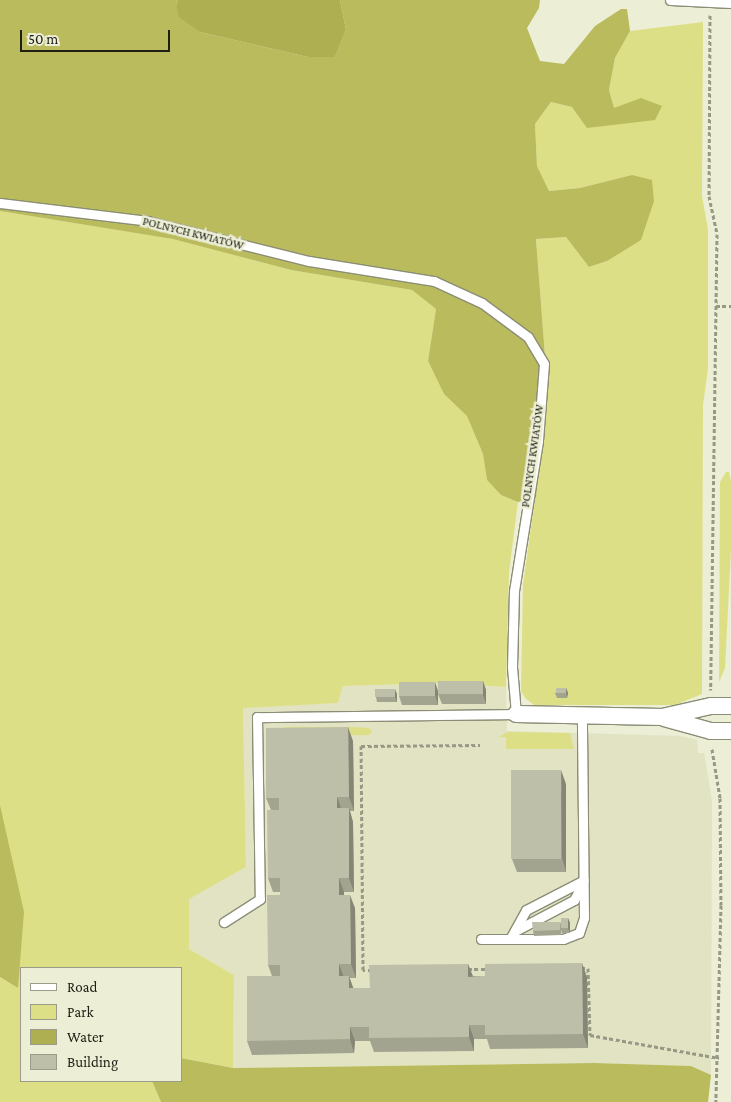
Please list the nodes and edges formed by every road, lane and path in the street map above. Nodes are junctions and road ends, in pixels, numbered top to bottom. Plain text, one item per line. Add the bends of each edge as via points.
1 (670, 0) edge
2 (731, 4) edge
3 (710, 12) dead end
4 (0, 203) edge
5 (716, 306) junction
6 (731, 306) edge
7 (711, 691) dead end
8 (731, 706) edge
9 (516, 714) junction
10 (582, 715) junction
11 (662, 717) junction
12 (731, 731) edge
13 (711, 741) dead end
14 (480, 744) dead end
15 (584, 880) junction
16 (224, 922) dead end
17 (512, 935) junction
18 (480, 939) dead end
19 (579, 968) edge
20 (461, 969) edge
21 (490, 969) edge
22 (383, 970) edge
23 (719, 1058) junction
24 (716, 1102) edge

1 - 2 lane
3 - 5 path via 709,196 717,234
4 - 9 lane, POLNYCH KWIATÓW via 148,222 309,261 434,281 482,303 528,337 544,364 538,441 514,591 512,667
5 - 6 path
5 - 7 path
8 - 11 street via 711,706
9 - 10 street
9 - 16 lane via 257,717 260,899
10 - 11 street
10 - 15 lane
11 - 12 street via 711,731
13 - 23 path via 720,798
14 - 22 path via 361,746 363,970
15 - 17 lane via 574,900
15 - 17 lane via 526,910
15 - 17 lane via 584,918 579,933 563,939
17 - 18 lane
19 - 23 path via 588,968 590,1035
20 - 21 path
23 - 24 path

